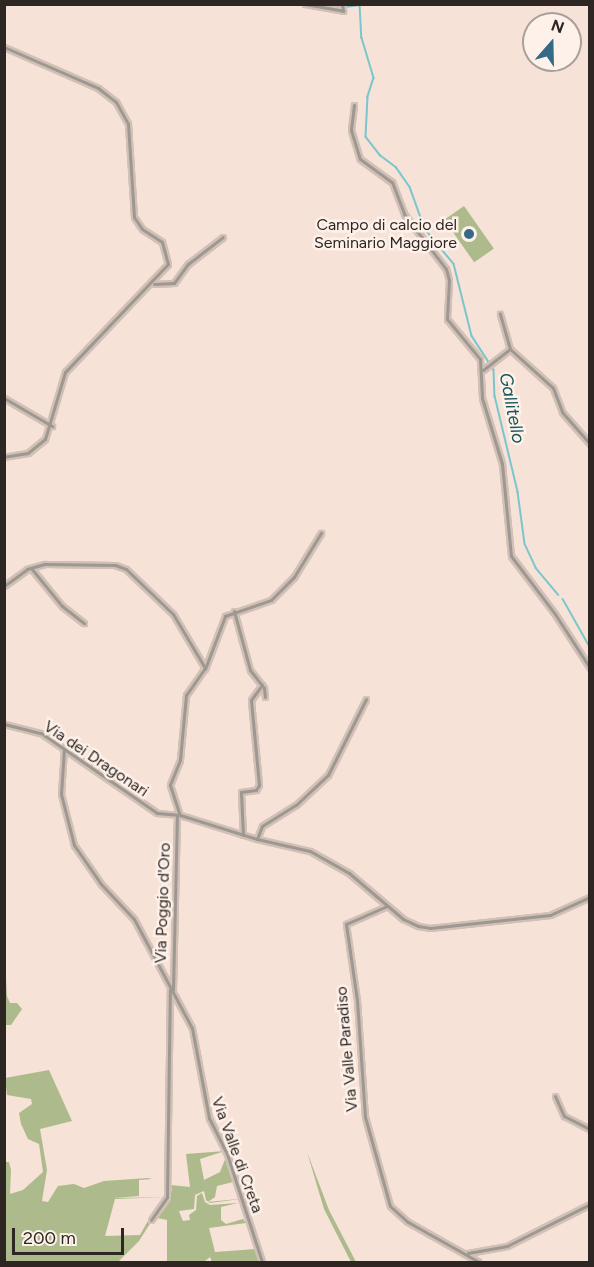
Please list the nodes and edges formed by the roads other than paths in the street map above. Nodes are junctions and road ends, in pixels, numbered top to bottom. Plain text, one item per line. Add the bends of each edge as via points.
1 (305, 4) edge
2 (342, 4) edge
3 (4, 47) edge
4 (354, 105) dead end
5 (223, 237) dead end
6 (152, 285) junction
7 (500, 313) dead end
8 (510, 349) junction
9 (484, 369) junction
10 (4, 398) edge
11 (52, 426) junction
12 (590, 444) edge
13 (4, 457) edge
14 (321, 533) dead end
15 (31, 568) junction
16 (4, 586) edge
17 (234, 611) junction
18 (84, 623) dead end
19 (590, 668) edge
20 (204, 672) junction
21 (262, 685) junction
22 (265, 697) dead end
23 (366, 699) dead end
24 (4, 724) edge
25 (64, 749) junction
26 (176, 815) junction
27 (243, 835) junction
28 (257, 839) junction
29 (590, 897) edge
30 (387, 906) junction
31 (171, 990) junction
32 (555, 1096) dead end
33 (590, 1129) edge
34 (590, 1204) edge
35 (151, 1220) dead end
36 (466, 1254) junction
37 (261, 1263) edge
38 (479, 1263) edge

1 - 2 street via 343,11
3 - 6 street via 98,88 125,115 134,216 142,229 162,242 168,260 166,270
4 - 9 street via 354,144 364,165 392,183 404,214 446,269 447,319
5 - 6 street via 188,264 174,283
6 - 11 street via 65,372
7 - 8 street
8 - 9 street
8 - 12 street via 553,388 562,412
9 - 19 street via 482,398 502,465 511,556
10 - 11 street
11 - 13 street via 38,447
14 - 17 street via 294,577 271,600
15 - 16 street
15 - 18 street via 62,606
15 - 20 street via 56,564 126,569 172,614 201,656
17 - 20 street, Via Poggio d'Oro via 223,619
17 - 21 street via 250,670
20 - 26 street, Via Poggio d'Oro via 186,695 180,760 170,785
21 - 22 street
21 - 27 street via 251,700 259,785 255,790 241,792
23 - 28 street via 324,779 296,805 262,826
24 - 25 street, Via dei Dragonari via 41,733
25 - 26 street, Via dei Dragonari via 148,809
25 - 31 street, Via Valle di Creta via 61,795 74,845 101,884 134,919
26 - 27 street
26 - 31 street, Via Poggio d'Oro
27 - 28 street
28 - 30 street via 288,843 328,859
29 - 30 street via 550,915 430,928 411,924
30 - 36 street, Via Valle Paradiso via 346,924 357,1000 365,1117 390,1206 408,1222
31 - 35 street, Via Valle di Creta via 167,1197
31 - 37 street, Via Valle di Creta via 198,1042 207,1110 227,1154
32 - 33 street via 564,1116
34 - 36 street via 507,1246
36 - 38 street

